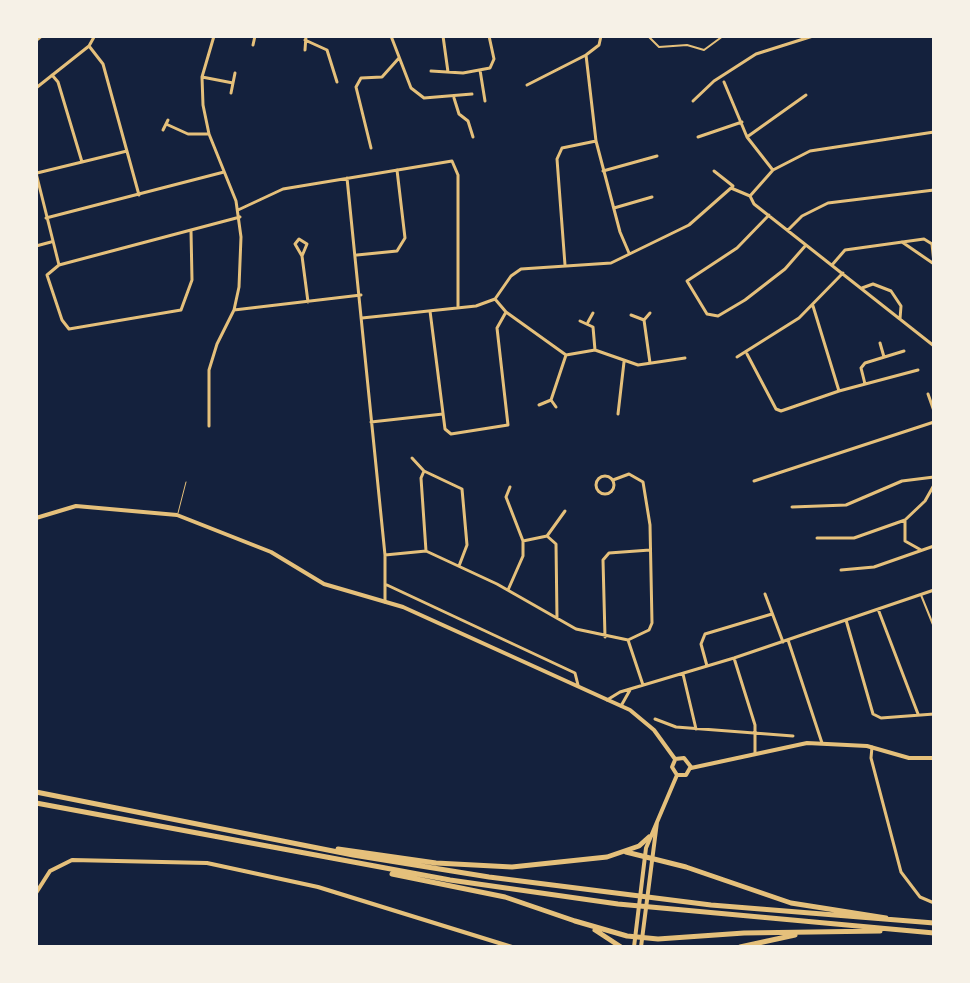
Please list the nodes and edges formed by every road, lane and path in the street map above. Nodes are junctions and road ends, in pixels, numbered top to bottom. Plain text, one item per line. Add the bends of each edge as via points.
1 (41, 36) edge
2 (214, 36) edge
3 (255, 36) edge
4 (391, 36) edge
5 (443, 36) edge
6 (489, 36) edge
7 (601, 36) edge
8 (648, 36) edge
9 (723, 36) edge
10 (813, 36) edge
11 (94, 37) edge
12 (306, 38) edge
13 (36, 40) edge
14 (253, 45) dead end
15 (89, 46) junction
16 (305, 50) dead end
17 (586, 55) junction
18 (399, 58) junction
19 (480, 70) junction
20 (431, 71) dead end
21 (448, 72) junction
22 (235, 73) dead end
23 (52, 75) junction
24 (202, 77) junction
25 (337, 82) dead end
26 (724, 82) dead end
27 (233, 83) junction
28 (527, 85) dead end
29 (36, 88) edge
30 (231, 93) dead end
31 (472, 94) dead end
32 (806, 95) dead end
33 (454, 98) junction
34 (485, 101) dead end
35 (693, 101) dead end
36 (742, 122) junction
37 (163, 130) dead end
38 (934, 132) edge
39 (209, 134) junction
40 (473, 137) dead end
41 (698, 137) dead end
42 (747, 137) junction
43 (596, 141) junction
44 (371, 148) dead end
45 (127, 151) junction
46 (657, 156) dead end
47 (82, 162) junction
48 (397, 170) junction
49 (773, 170) junction
50 (603, 171) junction
51 (714, 171) dead end
52 (224, 172) junction
53 (36, 173) edge
54 (347, 178) junction
55 (736, 189) junction
56 (934, 190) edge
57 (139, 195) junction
58 (750, 196) junction
59 (652, 197) dead end
60 (614, 208) junction
61 (238, 210) junction
62 (769, 215) junction
63 (240, 217) junction
64 (46, 218) junction
65 (788, 230) junction
66 (191, 231) junction
67 (51, 242) junction
68 (902, 242) junction
69 (806, 245) junction
70 (36, 246) edge
71 (629, 253) junction
72 (302, 256) dead end
73 (355, 256) junction
74 (934, 264) edge
75 (59, 265) junction
76 (565, 265) junction
77 (832, 265) junction
78 (843, 273) junction
79 (862, 288) junction
80 (361, 295) junction
81 (495, 299) junction
82 (308, 302) junction
83 (813, 306) junction
84 (458, 308) junction
85 (234, 310) junction
86 (430, 311) junction
87 (506, 312) junction
88 (593, 313) dead end
89 (650, 313) dead end
90 (631, 315) dead end
91 (362, 318) junction
92 (900, 319) junction
93 (644, 320) junction
94 (580, 321) dead end
95 (588, 322) junction
96 (934, 334) edge
97 (929, 342) junction
98 (880, 343) dead end
99 (934, 346) edge
100 (595, 350) junction
101 (904, 351) dead end
102 (747, 354) junction
103 (566, 355) junction
104 (737, 357) dead end
105 (884, 357) junction
106 (685, 358) dead end
107 (624, 362) junction
108 (650, 363) junction
109 (918, 370) dead end
110 (865, 384) junction
111 (839, 391) junction
112 (928, 394) dead end
113 (551, 400) junction
114 (539, 405) dead end
115 (556, 407) dead end
116 (934, 411) edge
117 (443, 414) junction
118 (618, 414) dead end
119 (371, 422) junction
120 (934, 422) edge
121 (209, 426) dead end
122 (412, 458) dead end
123 (424, 471) junction
124 (934, 477) edge
125 (613, 480) junction
126 (754, 481) dead end
127 (186, 482) dead end
128 (934, 485) edge
129 (510, 487) dead end
130 (925, 501) junction
131 (934, 502) edge
132 (792, 507) dead end
133 (565, 511) dead end
134 (177, 515) junction
135 (36, 518) edge
136 (905, 520) junction
137 (547, 536) junction
138 (817, 538) dead end
139 (523, 541) junction
140 (934, 546) edge
141 (650, 550) junction
142 (922, 550) junction
143 (426, 551) junction
144 (385, 555) junction
145 (459, 566) junction
146 (841, 570) dead end
147 (387, 585) junction
148 (508, 590) junction
149 (934, 590) edge
150 (765, 594) dead end
151 (921, 594) junction
152 (385, 602) junction
153 (878, 609) junction
154 (772, 614) junction
155 (557, 618) junction
156 (846, 620) junction
157 (934, 627) edge
158 (605, 637) junction
159 (628, 640) junction
160 (788, 640) junction
161 (783, 642) junction
162 (734, 658) junction
163 (707, 666) junction
164 (683, 674) junction
165 (643, 685) junction
166 (579, 686) junction
167 (630, 690) junction
168 (607, 700) junction
169 (621, 706) junction
170 (934, 714) edge
171 (918, 715) junction
172 (655, 719) dead end
173 (696, 729) junction
174 (756, 735) junction
175 (793, 736) dead end
176 (822, 743) junction
177 (872, 747) junction
178 (755, 754) junction
179 (934, 758) edge
180 (675, 759) junction
181 (691, 768) junction
182 (677, 775) junction
183 (36, 792) edge
184 (36, 803) edge
185 (658, 816) junction
186 (649, 837) junction
187 (322, 848) junction
188 (623, 852) junction
189 (644, 858) junction
190 (652, 859) junction
191 (347, 863) junction
192 (36, 893) edge
193 (934, 903) edge
194 (575, 921) junction
195 (902, 922) junction
196 (934, 923) edge
197 (894, 930) junction
198 (820, 931) junction
199 (934, 933) edge
200 (635, 934) junction
201 (642, 934) junction
202 (512, 947) edge
203 (621, 947) edge
204 (634, 947) edge
205 (641, 947) edge
206 (740, 947) edge

1 - 13 street
2 - 24 street
3 - 14 street
4 - 18 street
5 - 21 street
6 - 19 street via 493,65
7 - 17 street via 599,45
8 - 9 street via 659,47 704,50
10 - 35 street via 756,54
11 - 15 street
12 - 16 street
12 - 25 street via 327,50
15 - 23 street
15 - 45 street via 103,64
17 - 28 street
17 - 43 street
18 - 33 street via 411,88 424,98
18 - 44 street via 382,77 361,78 356,87
19 - 21 street
19 - 34 street
20 - 21 street
22 - 27 street
23 - 29 street
23 - 47 street
24 - 27 street
24 - 39 street
26 - 36 street
27 - 30 street
31 - 33 street
32 - 42 street
33 - 40 street
36 - 41 street
36 - 42 street
37 - 39 street via 167,122 188,134
38 - 49 street via 810,151
39 - 52 street
42 - 49 street
43 - 50 street
43 - 76 street via 559,153
45 - 47 street
45 - 57 street
46 - 50 street
47 - 53 street
48 - 54 street
48 - 73 street via 405,238 397,251
48 - 84 street via 452,161 458,175
49 - 58 street
50 - 60 street
51 - 55 street
52 - 57 street
52 - 61 street
53 - 64 street
54 - 61 street via 283,189
54 - 73 street
55 - 58 street
55 - 71 street via 689,225
56 - 65 street via 828,203
57 - 64 street
58 - 62 street
59 - 60 street
60 - 71 street
61 - 63 street
62 - 65 street
62 - 69 street via 737,248 687,281 707,314 718,316 745,300
63 - 66 street
63 - 85 street
64 - 67 street
65 - 69 street
66 - 75 street
66 - 75 street via 192,280 181,310 69,329 47,275
67 - 70 street
67 - 75 street
68 - 74 street
68 - 74 street via 924,239 932,244
68 - 77 street via 845,250
69 - 77 street
71 - 76 street via 611,263
72 - 82 street
73 - 80 street
76 - 81 street via 521,269
77 - 78 street
78 - 79 street
78 - 83 street
79 - 92 street
79 - 92 street via 873,284 891,291 901,306
80 - 82 street
80 - 91 street
81 - 84 street
81 - 87 street
82 - 85 street
83 - 102 street
83 - 111 street
84 - 86 street
85 - 121 street via 212,357
86 - 91 street
86 - 117 street
87 - 103 street
87 - 117 street via 497,328 508,425 448,432
88 - 95 street
89 - 93 street
90 - 93 street
91 - 119 street
92 - 97 street
93 - 108 street
94 - 95 street
95 - 100 street
96 - 97 street
97 - 99 street
98 - 105 street
100 - 103 street
100 - 107 street
101 - 105 street
102 - 104 street
102 - 111 street via 776,409
103 - 113 street
105 - 110 street via 861,368
106 - 108 street
107 - 108 street
107 - 118 street
109 - 110 street
110 - 111 street
112 - 116 street
113 - 114 street
113 - 115 street
117 - 119 street
119 - 144 street
120 - 126 street
122 - 123 street
123 - 143 street
123 - 145 street via 462,489 467,545
124 - 132 street via 902,481 846,505
125 - 125 street via 611,493 598,491 599,478
125 - 141 street via 629,474 643,482
127 - 134 lane
128 - 130 street
129 - 139 street via 506,497
130 - 131 street
130 - 136 street
133 - 137 street
134 - 135 street via 76,506
134 - 152 street via 271,552 324,584
136 - 138 street via 854,538
136 - 142 street via 905,541
137 - 139 street
137 - 155 street via 558,554
139 - 148 street via 518,572
140 - 142 street
141 - 158 street via 609,553 603,560
141 - 159 street via 652,623
142 - 146 street via 874,567
143 - 144 street
143 - 145 street
144 - 147 street
145 - 148 street
147 - 152 street
147 - 166 street via 575,673
148 - 155 street
149 - 151 street
150 - 154 street
151 - 153 street
151 - 157 street
152 - 166 street
153 - 156 street
153 - 171 street
154 - 161 street
154 - 163 street via 705,634 701,644
155 - 158 street
156 - 160 street
156 - 171 street via 873,714
158 - 159 street
159 - 165 street
160 - 161 street
160 - 176 street
161 - 162 street
162 - 163 street
162 - 174 street
163 - 164 street
164 - 165 street
164 - 173 street
165 - 167 street
166 - 168 street
167 - 168 street
167 - 169 street
168 - 169 street
169 - 180 street via 654,730
170 - 171 street
172 - 173 street
173 - 174 street
174 - 175 street
174 - 178 street
176 - 177 street
176 - 178 street
177 - 179 street via 909,758
177 - 193 street via 901,872 920,897
178 - 181 street
180 - 181 street via 687,759
180 - 182 street
181 - 182 street via 686,775
182 - 185 street
183 - 187 highway
184 - 191 highway
185 - 186 street
185 - 190 street
186 - 188 highway
186 - 189 street
187 - 188 highway via 490,867 599,859
187 - 195 highway via 617,895
188 - 189 highway
189 - 190 highway
189 - 200 street
190 - 195 highway via 791,903
190 - 201 street
191 - 194 highway via 505,897
191 - 197 highway via 618,904
192 - 202 street via 50,871 72,860 207,863 318,887
194 - 200 highway
194 - 203 highway
195 - 196 highway
197 - 198 highway
197 - 199 highway
198 - 201 highway
198 - 206 highway
200 - 201 highway
200 - 204 street
201 - 205 street

